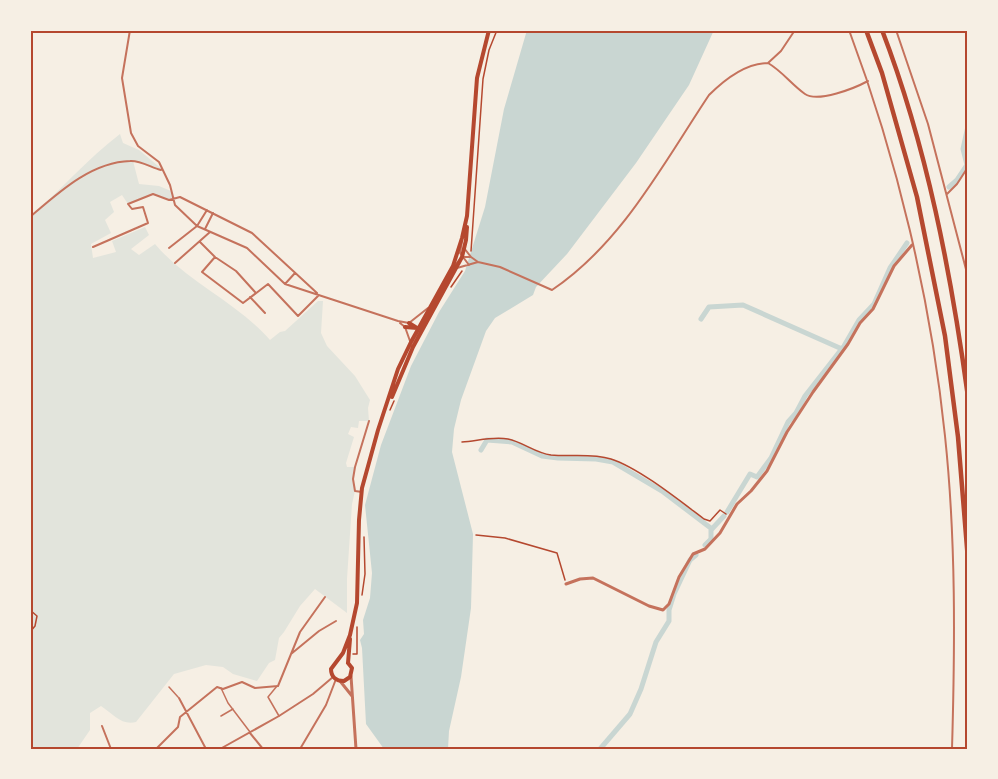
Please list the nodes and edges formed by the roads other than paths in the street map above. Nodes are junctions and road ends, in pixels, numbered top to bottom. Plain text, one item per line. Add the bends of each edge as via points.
1 (130, 30) edge
2 (489, 30) edge
3 (795, 30) edge
4 (849, 30) edge
5 (866, 30) edge
6 (882, 30) edge
7 (896, 30) edge
8 (768, 63) junction
9 (868, 81) junction
10 (968, 167) edge
11 (163, 170) junction
12 (946, 194) junction
13 (173, 198) junction
14 (207, 210) junction
15 (213, 213) junction
16 (467, 216) junction
17 (30, 217) edge
18 (197, 226) junction
19 (204, 230) junction
20 (210, 232) junction
21 (462, 238) junction
22 (200, 242) junction
23 (912, 245) junction
24 (93, 247) dead end
25 (169, 248) dead end
26 (464, 248) junction
27 (215, 257) junction
28 (462, 257) junction
29 (471, 258) junction
30 (478, 262) junction
31 (175, 263) dead end
32 (467, 265) junction
33 (457, 268) junction
34 (295, 273) junction
35 (968, 277) edge
36 (285, 284) junction
37 (439, 291) junction
38 (256, 293) junction
39 (319, 295) junction
40 (250, 297) junction
41 (439, 300) junction
42 (431, 305) junction
43 (265, 313) dead end
44 (398, 321) junction
45 (408, 323) junction
46 (405, 327) junction
47 (418, 328) junction
48 (411, 342) junction
49 (413, 347) junction
50 (968, 397) edge
51 (369, 422) dead end
52 (378, 430) junction
53 (362, 492) junction
54 (968, 560) edge
55 (566, 584) road end
56 (325, 597) dead end
57 (336, 621) dead end
58 (350, 635) junction
59 (291, 654) junction
60 (338, 661) junction
61 (348, 663) junction
62 (351, 675) junction
63 (336, 679) junction
64 (278, 686) junction
65 (169, 687) dead end
66 (221, 688) junction
67 (179, 698) joint
68 (354, 698) junction
69 (233, 709) junction
70 (186, 712) junction
71 (221, 716) dead end
72 (279, 716) junction
73 (102, 726) dead end
74 (250, 733) junction
75 (111, 749) edge
76 (156, 749) edge
77 (206, 749) edge
78 (220, 749) edge
79 (263, 749) edge
80 (300, 749) edge
81 (356, 749) edge
82 (952, 749) edge

1 - 11 street via 122,78 131,134
2 - 16 main road via 477,78
3 - 8 street
4 - 9 street
5 - 54 highway via 917,197 945,336
6 - 50 highway via 899,73 933,199
7 - 12 street via 928,124
8 - 9 street via 810,97 855,88
8 - 30 street via 745,69 709,96 624,220 585,265 552,290 500,267
9 - 23 street
10 - 12 street
11 - 13 street
11 - 17 street via 132,160 98,167
12 - 35 street
13 - 14 street via 180,197
13 - 18 street via 175,205
13 - 24 street via 153,194 128,204 132,209 143,207 148,223
14 - 15 street
14 - 18 street
15 - 19 street
15 - 34 street via 252,233
16 - 21 main road
16 - 26 main road
18 - 19 street
18 - 25 street
19 - 20 street
20 - 22 street
20 - 36 street via 247,248
21 - 28 street
21 - 37 main road
22 - 27 street
22 - 31 street
23 - 55 street via 894,266 873,309 787,432 767,471 737,504 720,533 705,549 693,554 663,610 593,578
23 - 82 street via 926,307 945,436 953,561
26 - 28 main road
26 - 29 street
27 - 38 street via 236,271
27 - 40 street via 202,272 243,303
28 - 29 street
28 - 32 street
28 - 33 main road
28 - 37 street
29 - 30 street
30 - 32 street
32 - 33 street
33 - 41 main road
34 - 36 street
34 - 39 street
36 - 39 street
37 - 42 main road
38 - 39 street via 268,284 298,316
38 - 40 street
39 - 44 street
40 - 43 street
41 - 47 main road
41 - 49 main road
42 - 45 street
42 - 47 main road
44 - 45 street
44 - 46 street
45 - 47 main road
46 - 47 main road
46 - 48 street
47 - 48 main road
47 - 49 main road
48 - 52 main road
49 - 52 main road
51 - 53 street via 353,479 355,491
52 - 53 main road
53 - 58 main road via 357,603
56 - 59 street via 300,632
57 - 59 street
58 - 60 main road
58 - 61 main road
59 - 64 street
60 - 61 main road
60 - 63 main road via 331,669
61 - 62 main road
62 - 63 main road via 347,680
62 - 68 street
63 - 68 street
63 - 72 street
63 - 80 street
64 - 66 street via 255,688 242,682
64 - 72 street via 268,697
65 - 67 street
66 - 69 street
66 - 70 street via 212,690
67 - 70 street
68 - 81 street
69 - 71 street
69 - 74 street
70 - 76 street via 180,717 178,728
70 - 77 street
72 - 74 street
73 - 75 street
74 - 78 street
74 - 79 street

